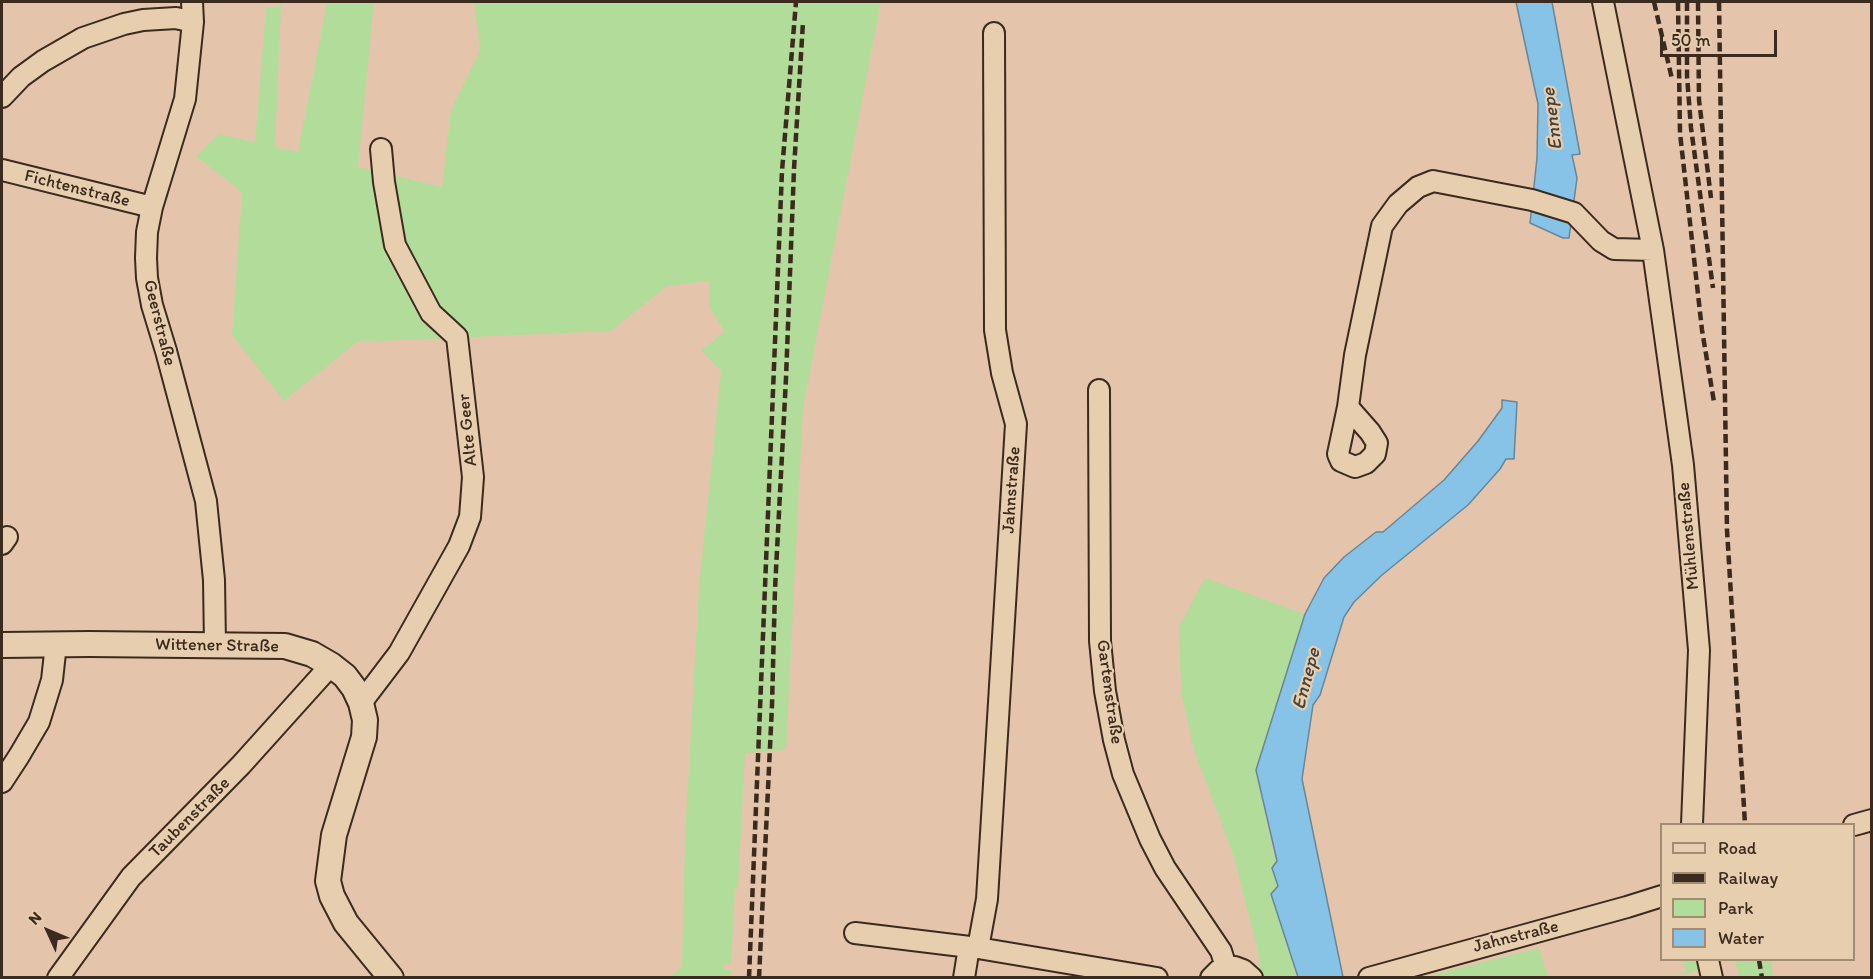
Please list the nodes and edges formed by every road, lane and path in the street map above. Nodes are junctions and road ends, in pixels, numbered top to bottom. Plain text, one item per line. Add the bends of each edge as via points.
1 (192, 2) edge
2 (1604, 2) edge
3 (193, 22) junction
4 (994, 33) dead end
5 (2, 97) edge
6 (381, 149) dead end
7 (2, 170) edge
8 (152, 207) junction
9 (1653, 250) junction
10 (1099, 390) dead end
11 (1348, 407) dead end
12 (56, 644) junction
13 (2, 645) edge
14 (215, 645) junction
15 (331, 665) junction
16 (361, 703) junction
17 (2, 782) edge
18 (1872, 820) edge
19 (1692, 823) edge
20 (1855, 825) edge
21 (1660, 897) edge
22 (855, 933) dead end
23 (974, 948) junction
24 (1708, 961) edge
25 (1219, 972) edge
26 (58, 978) edge
27 (391, 978) edge
28 (964, 978) edge
29 (1157, 978) edge
30 (1252, 978) edge
31 (1370, 978) edge
32 (1712, 978) edge

1 - 3 street, Geerstraße
2 - 9 street, Mühlenstraße
3 - 5 street via 177,18 143,20 83,38 28,72
3 - 8 street, Geerstraße via 185,99
4 - 23 street, Jahnstraße via 994,330 1016,424 987,898
6 - 16 street, Alte Geer via 395,245 431,313 457,337 473,477 470,517 459,546 399,653
7 - 8 street, Fichtenstraße
8 - 14 street, Geerstraße via 147,232 147,278 206,501 214,580
9 - 11 street via 1614,249 1574,213 1532,200 1433,181 1418,188 1398,204 1382,226
9 - 19 street, Mühlenstraße via 1683,465 1699,650
10 - 25 street, Gartenstraße via 1100,641 1114,740 1126,782 1150,839 1221,951
12 - 13 main road, Wittener Straße
12 - 14 main road, Wittener Straße
12 - 17 street via 52,680 39,722
14 - 15 main road, Wittener Straße via 285,646
15 - 16 main road, Wittener Straße via 345,676
15 - 26 street, Taubenstraße via 241,765 131,877
16 - 27 main road, Wittener Straße via 364,737 334,835 328,881 346,923
18 - 20 street
21 - 31 street, Jahnstraße
22 - 23 street
23 - 28 street, Jahnstraße
23 - 29 street
24 - 32 street
25 - 30 street via 1243,970

